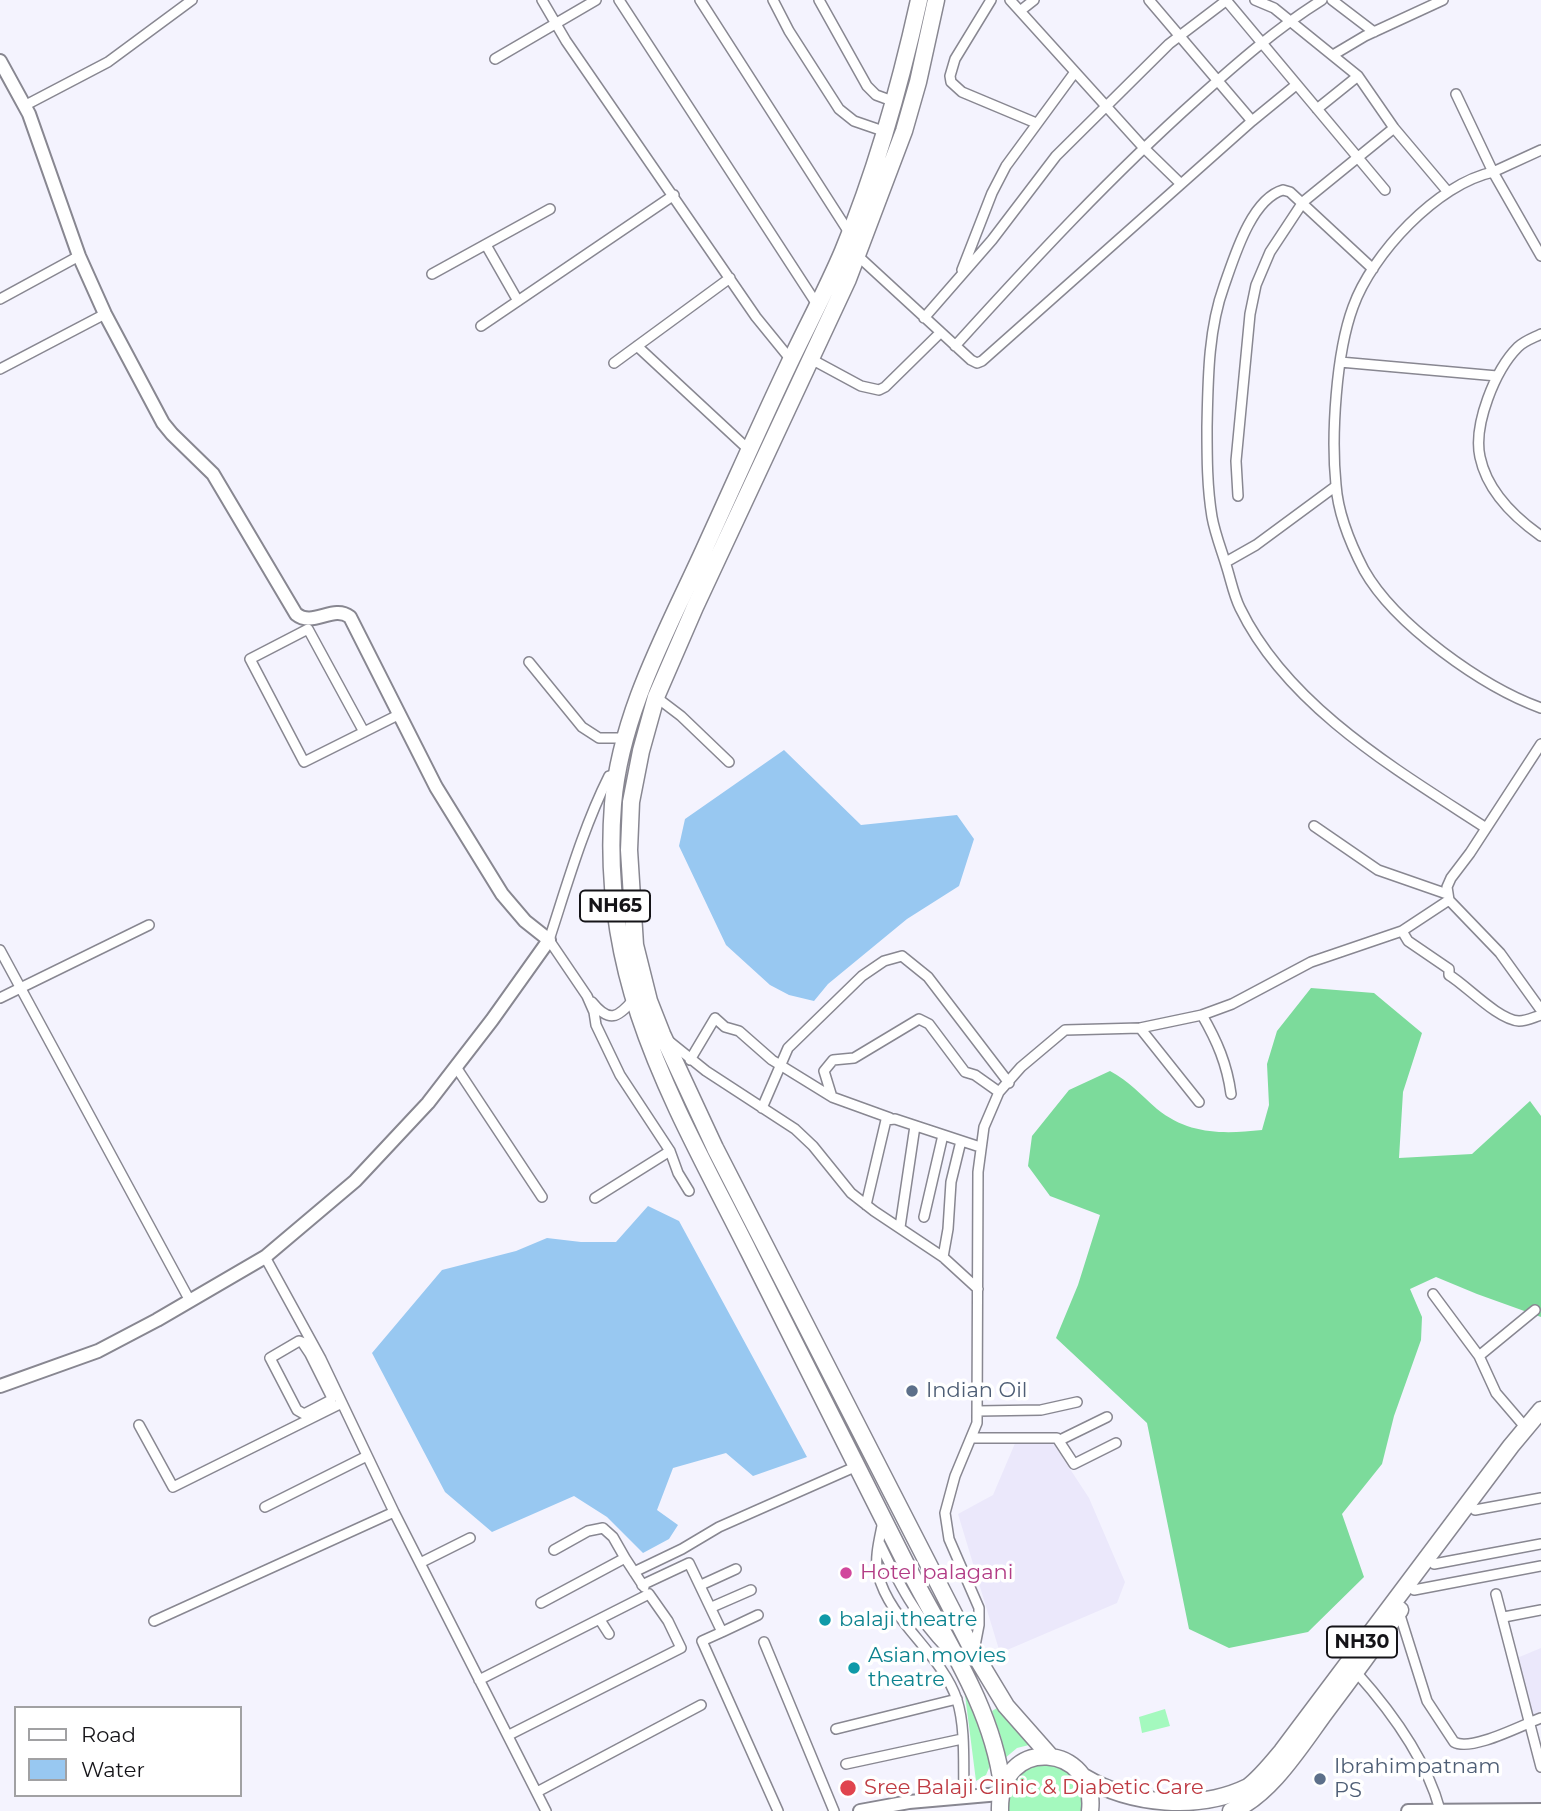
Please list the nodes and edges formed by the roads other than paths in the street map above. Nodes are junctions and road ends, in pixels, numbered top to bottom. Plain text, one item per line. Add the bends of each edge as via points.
1 (192, 0) edge
2 (542, 0) edge
3 (596, 0) edge
4 (619, 0) edge
5 (700, 0) edge
6 (773, 0) edge
7 (819, 0) edge
8 (919, 0) edge
9 (936, 0) edge
10 (991, 0) edge
11 (1010, 0) edge
12 (1034, 0) edge
13 (1149, 0) edge
14 (1226, 0) edge
15 (1255, 0) edge
16 (1322, 0) edge
17 (1332, 0) edge
18 (1443, 0) edge
19 (1020, 11) junction
20 (1291, 22) junction
21 (556, 24) junction
22 (1374, 32) junction
23 (1179, 37) junction
24 (1262, 44) junction
25 (1333, 55) junction
26 (495, 59) dead end
27 (0, 61) edge
28 (1075, 72) junction
29 (1358, 76) junction
30 (1217, 81) junction
31 (1296, 85) junction
32 (1456, 94) dead end
33 (895, 103) junction
34 (24, 106) junction
35 (1106, 107) junction
36 (1317, 109) junction
37 (1252, 121) junction
38 (1036, 123) junction
39 (1394, 128) junction
40 (886, 132) junction
41 (1143, 147) junction
42 (1541, 150) edge
43 (1358, 158) junction
44 (1493, 172) junction
45 (1181, 184) junction
46 (1385, 190) dead end
47 (1448, 192) junction
48 (674, 195) junction
49 (1303, 202) junction
50 (550, 209) dead end
51 (850, 234) junction
52 (486, 245) junction
53 (79, 256) junction
54 (858, 256) junction
55 (1541, 256) edge
56 (1373, 269) junction
57 (432, 274) dead end
58 (730, 278) junction
59 (959, 278) junction
60 (0, 299) edge
61 (518, 301) junction
62 (818, 306) junction
63 (105, 314) junction
64 (924, 318) junction
65 (481, 326) dead end
66 (940, 332) junction
67 (1541, 334) edge
68 (637, 346) junction
69 (955, 346) junction
70 (811, 359) junction
71 (791, 360) junction
72 (1340, 362) junction
73 (614, 363) dead end
74 (0, 369) edge
75 (1497, 376) junction
76 (749, 450) junction
77 (1336, 486) junction
78 (1238, 496) dead end
79 (1541, 536) edge
80 (1226, 562) junction
81 (529, 662) dead end
82 (656, 697) junction
83 (1541, 708) edge
84 (400, 714) junction
85 (364, 732) junction
86 (625, 738) junction
87 (1541, 744) edge
88 (729, 762) dead end
89 (617, 774) junction
90 (1314, 826) dead end
91 (1486, 828) junction
92 (1448, 897) junction
93 (149, 925) dead end
94 (1402, 931) junction
95 (549, 940) junction
96 (0, 950) edge
97 (22, 988) junction
98 (587, 996) junction
99 (0, 998) edge
100 (633, 1000) junction
101 (1541, 1013) edge
102 (1202, 1014) junction
103 (1140, 1028) junction
104 (662, 1034) junction
105 (690, 1060) junction
106 (782, 1065) junction
107 (456, 1067) junction
108 (1009, 1083) junction
109 (999, 1092) junction
110 (1231, 1094) dead end
111 (832, 1097) junction
112 (1199, 1102) dead end
113 (762, 1108) junction
114 (890, 1118) junction
115 (915, 1126) junction
116 (943, 1135) junction
117 (961, 1141) junction
118 (980, 1147) junction
119 (670, 1151) junction
120 (689, 1191) dead end
121 (542, 1197) dead end
122 (595, 1198) dead end
123 (866, 1205) junction
124 (924, 1217) dead end
125 (900, 1227) junction
126 (265, 1257) junction
127 (943, 1257) junction
128 (978, 1289) junction
129 (1433, 1294) dead end
130 (189, 1299) junction
131 (1535, 1310) dead end
132 (313, 1353) junction
133 (1479, 1356) junction
134 (0, 1387) edge
135 (334, 1394) junction
136 (1077, 1402) dead end
137 (342, 1403) junction
138 (325, 1407) junction
139 (1541, 1410) edge
140 (978, 1411) junction
141 (1107, 1417) dead end
142 (139, 1425) dead end
143 (1534, 1426) edge
144 (971, 1438) junction
145 (1060, 1440) junction
146 (1116, 1443) dead end
147 (367, 1456) junction
148 (857, 1466) junction
149 (1541, 1498) edge
150 (265, 1507) dead end
151 (1475, 1510) junction
152 (394, 1512) junction
153 (883, 1519) junction
154 (470, 1538) dead end
155 (880, 1543) junction
156 (1541, 1544) edge
157 (554, 1550) dead end
158 (625, 1558) junction
159 (422, 1562) junction
160 (1434, 1564) junction
161 (1541, 1566) edge
162 (736, 1569) dead end
163 (634, 1572) junction
164 (642, 1585) junction
165 (701, 1585) junction
166 (751, 1590) dead end
167 (1415, 1590) junction
168 (649, 1594) junction
169 (1496, 1594) dead end
170 (541, 1603) dead end
171 (712, 1607) junction
172 (1541, 1610) edge
173 (1399, 1612) junction
174 (758, 1615) dead end
175 (1504, 1617) junction
176 (600, 1619) junction
177 (154, 1621) dead end
178 (722, 1632) junction
179 (609, 1634) dead end
180 (764, 1642) dead end
181 (974, 1653) junction
182 (958, 1661) junction
183 (1356, 1672) junction
184 (479, 1680) junction
185 (957, 1699) junction
186 (701, 1705) dead end
187 (1541, 1718) edge
188 (1528, 1723) junction
189 (836, 1729) dead end
190 (509, 1735) junction
191 (962, 1740) junction
192 (1051, 1757) junction
193 (846, 1765) dead end
194 (1541, 1767) edge
195 (1084, 1777) junction
196 (1001, 1789) junction
197 (537, 1792) junction
198 (964, 1796) junction
199 (910, 1806) edge
200 (1236, 1808) edge
201 (1433, 1810) edge
202 (1541, 1810) edge
203 (547, 1811) edge
204 (779, 1811) edge
205 (834, 1811) edge
206 (860, 1811) edge
207 (1000, 1811) edge
208 (1090, 1811) edge
209 (1408, 1811) edge

1 - 34 street via 108,62
2 - 21 street
3 - 21 street
4 - 62 street
5 - 51 street
6 - 40 street via 839,109 854,121
7 - 33 street via 867,86
8 - 33 highway, NH65
9 - 54 highway, NH65 via 904,131
10 - 38 street via 955,59 951,82 962,92
11 - 19 street
12 - 19 street
13 - 23 street
14 - 23 street
14 - 24 street
15 - 20 street
16 - 20 street
17 - 22 street
18 - 22 street
19 - 28 street
20 - 24 street
20 - 25 street
21 - 26 street
21 - 48 street
22 - 25 street
23 - 30 street
23 - 35 street
24 - 30 street
24 - 31 street
25 - 29 street
27 - 34 street
28 - 35 street
28 - 38 street
29 - 36 street
29 - 39 street
30 - 37 street
30 - 41 street
31 - 36 street
31 - 37 street
32 - 44 street
33 - 40 highway, NH65
34 - 53 street
35 - 41 street
35 - 59 street via 1056,156
36 - 43 street
37 - 45 street
38 - 59 street via 998,181
39 - 43 street
39 - 47 street
40 - 51 highway, NH65
41 - 45 street
41 - 69 street
42 - 44 street
43 - 46 street
43 - 49 street
44 - 47 street
44 - 55 street
45 - 69 street via 982,361 976,363
47 - 56 street via 1411,221
48 - 58 street
48 - 61 street
49 - 56 street
49 - 78 street via 1269,252 1256,285 1236,461
49 - 80 street via 1283,190 1268,197 1246,228 1220,296 1212,335 1207,464 1213,518
50 - 52 street
51 - 62 highway, NH65
52 - 57 street
52 - 61 street
53 - 60 street
53 - 63 street
54 - 64 street
54 - 70 highway, NH65
56 - 72 street via 1353,304
58 - 68 street
58 - 71 street
59 - 64 street
61 - 65 street
62 - 71 highway, NH65
63 - 74 street
63 - 84 street via 163,423 213,474 290,607 309,620 337,612 351,617
64 - 66 street
66 - 69 street
66 - 70 street via 879,390
67 - 75 street via 1519,345
68 - 73 street
68 - 76 street
70 - 82 highway, NH65
71 - 76 highway, NH65
72 - 75 street
72 - 77 street
75 - 79 street via 1482,420 1479,454 1498,498
76 - 86 highway, NH65 via 642,686
77 - 80 street
77 - 83 street via 1348,535 1365,572 1389,602 1422,635 1482,679
80 - 91 street via 1239,606 1255,635 1319,709 1382,760
81 - 86 street via 582,727 599,738
82 - 88 street
82 - 104 highway, NH65 via 631,803 629,850 635,945
84 - 85 street
84 - 95 street via 436,787 502,894
85 - 85 street via 304,762 250,659 308,629
86 - 89 highway, NH65
87 - 91 street
89 - 95 street via 609,776 599,797
89 - 100 highway, NH65 via 613,892
90 - 92 street via 1378,870
91 - 92 street via 1451,877
92 - 94 street
92 - 101 street via 1500,953
93 - 97 street
94 - 101 street via 1408,941 1449,969 1449,975 1471,994 1512,1020 1528,1020
94 - 102 street via 1311,962 1233,1004
95 - 98 street
95 - 107 street
96 - 97 street
97 - 99 street
97 - 130 street
98 - 100 street via 607,1016 615,1017
98 - 119 street via 620,1075
100 - 148 highway, NH65 via 664,1085
102 - 103 street
102 - 110 street via 1225,1062
103 - 108 street via 1065,1030
103 - 112 street
104 - 105 street
104 - 181 highway, NH65 via 715,1148
105 - 106 street via 715,1018
105 - 113 street
106 - 108 street via 788,1048 862,976 884,961 902,956 928,977
106 - 111 street
106 - 113 street
107 - 121 street
107 - 126 street via 355,1181
108 - 109 street
109 - 111 street via 965,1072 929,1024 919,1019 855,1058 833,1060 824,1071
109 - 118 street
111 - 114 street
113 - 123 street via 795,1129
114 - 115 street
114 - 123 street via 884,1124
115 - 116 street
115 - 125 street
116 - 117 street
116 - 124 street
117 - 118 street
117 - 127 street via 951,1182
118 - 128 street
119 - 120 street
119 - 122 street
123 - 125 street
125 - 127 street
126 - 130 street
126 - 132 street
127 - 128 street
128 - 140 street
129 - 133 street
130 - 134 street via 98,1351
131 - 133 street
132 - 135 street
132 - 138 street via 299,1341 271,1355 270,1360 300,1413
133 - 143 street via 1496,1393
135 - 137 street
135 - 138 street
136 - 140 street via 1041,1410
137 - 138 street
137 - 147 street
138 - 142 street via 173,1487
139 - 143 highway, NH30
140 - 144 street
141 - 145 street
143 - 151 highway, NH30
143 - 200 highway, NH30
144 - 145 street via 1048,1436
144 - 181 street via 948,1500 945,1525 979,1608
145 - 146 street via 1074,1464
147 - 150 street
147 - 152 street
148 - 153 highway, NH65
148 - 163 street via 719,1527
149 - 151 street
151 - 160 highway, NH30
152 - 159 street
152 - 177 street
153 - 155 street
153 - 182 highway, NH65
154 - 159 street
155 - 182 street via 919,1617
155 - 185 street via 878,1574 889,1598 942,1670
156 - 160 street
157 - 158 street via 603,1528
158 - 163 street
158 - 170 street
159 - 184 street
160 - 167 highway, NH30
161 - 167 street
162 - 165 street
163 - 164 street
164 - 165 street via 689,1563
164 - 168 street
165 - 171 street
166 - 171 street
167 - 173 highway, NH30
168 - 176 street
168 - 190 street via 681,1648
169 - 175 street
171 - 178 street
172 - 175 street
173 - 183 highway, NH30
173 - 188 street via 1427,1701 1454,1742 1474,1744
174 - 178 street
175 - 188 street
176 - 179 street
176 - 184 street
178 - 204 street via 702,1641
180 - 205 street
181 - 192 highway, NH65 via 1006,1706
182 - 196 highway, NH65 via 992,1733
183 - 200 highway, NH30 via 1291,1758 1256,1796
183 - 201 street via 1408,1740 1436,1796
184 - 190 street
185 - 189 street
185 - 191 street
186 - 197 street
187 - 188 street
188 - 194 street
190 - 197 street
191 - 193 street
191 - 198 street
192 - 195 highway, NH65 via 1070,1763
192 - 196 highway via 1039,1756 1017,1766
195 - 200 highway, NH30 via 1144,1804
195 - 208 highway
196 - 198 street
196 - 207 highway, NH65
197 - 203 street
198 - 199 street
199 - 206 street
201 - 202 street
201 - 209 street

